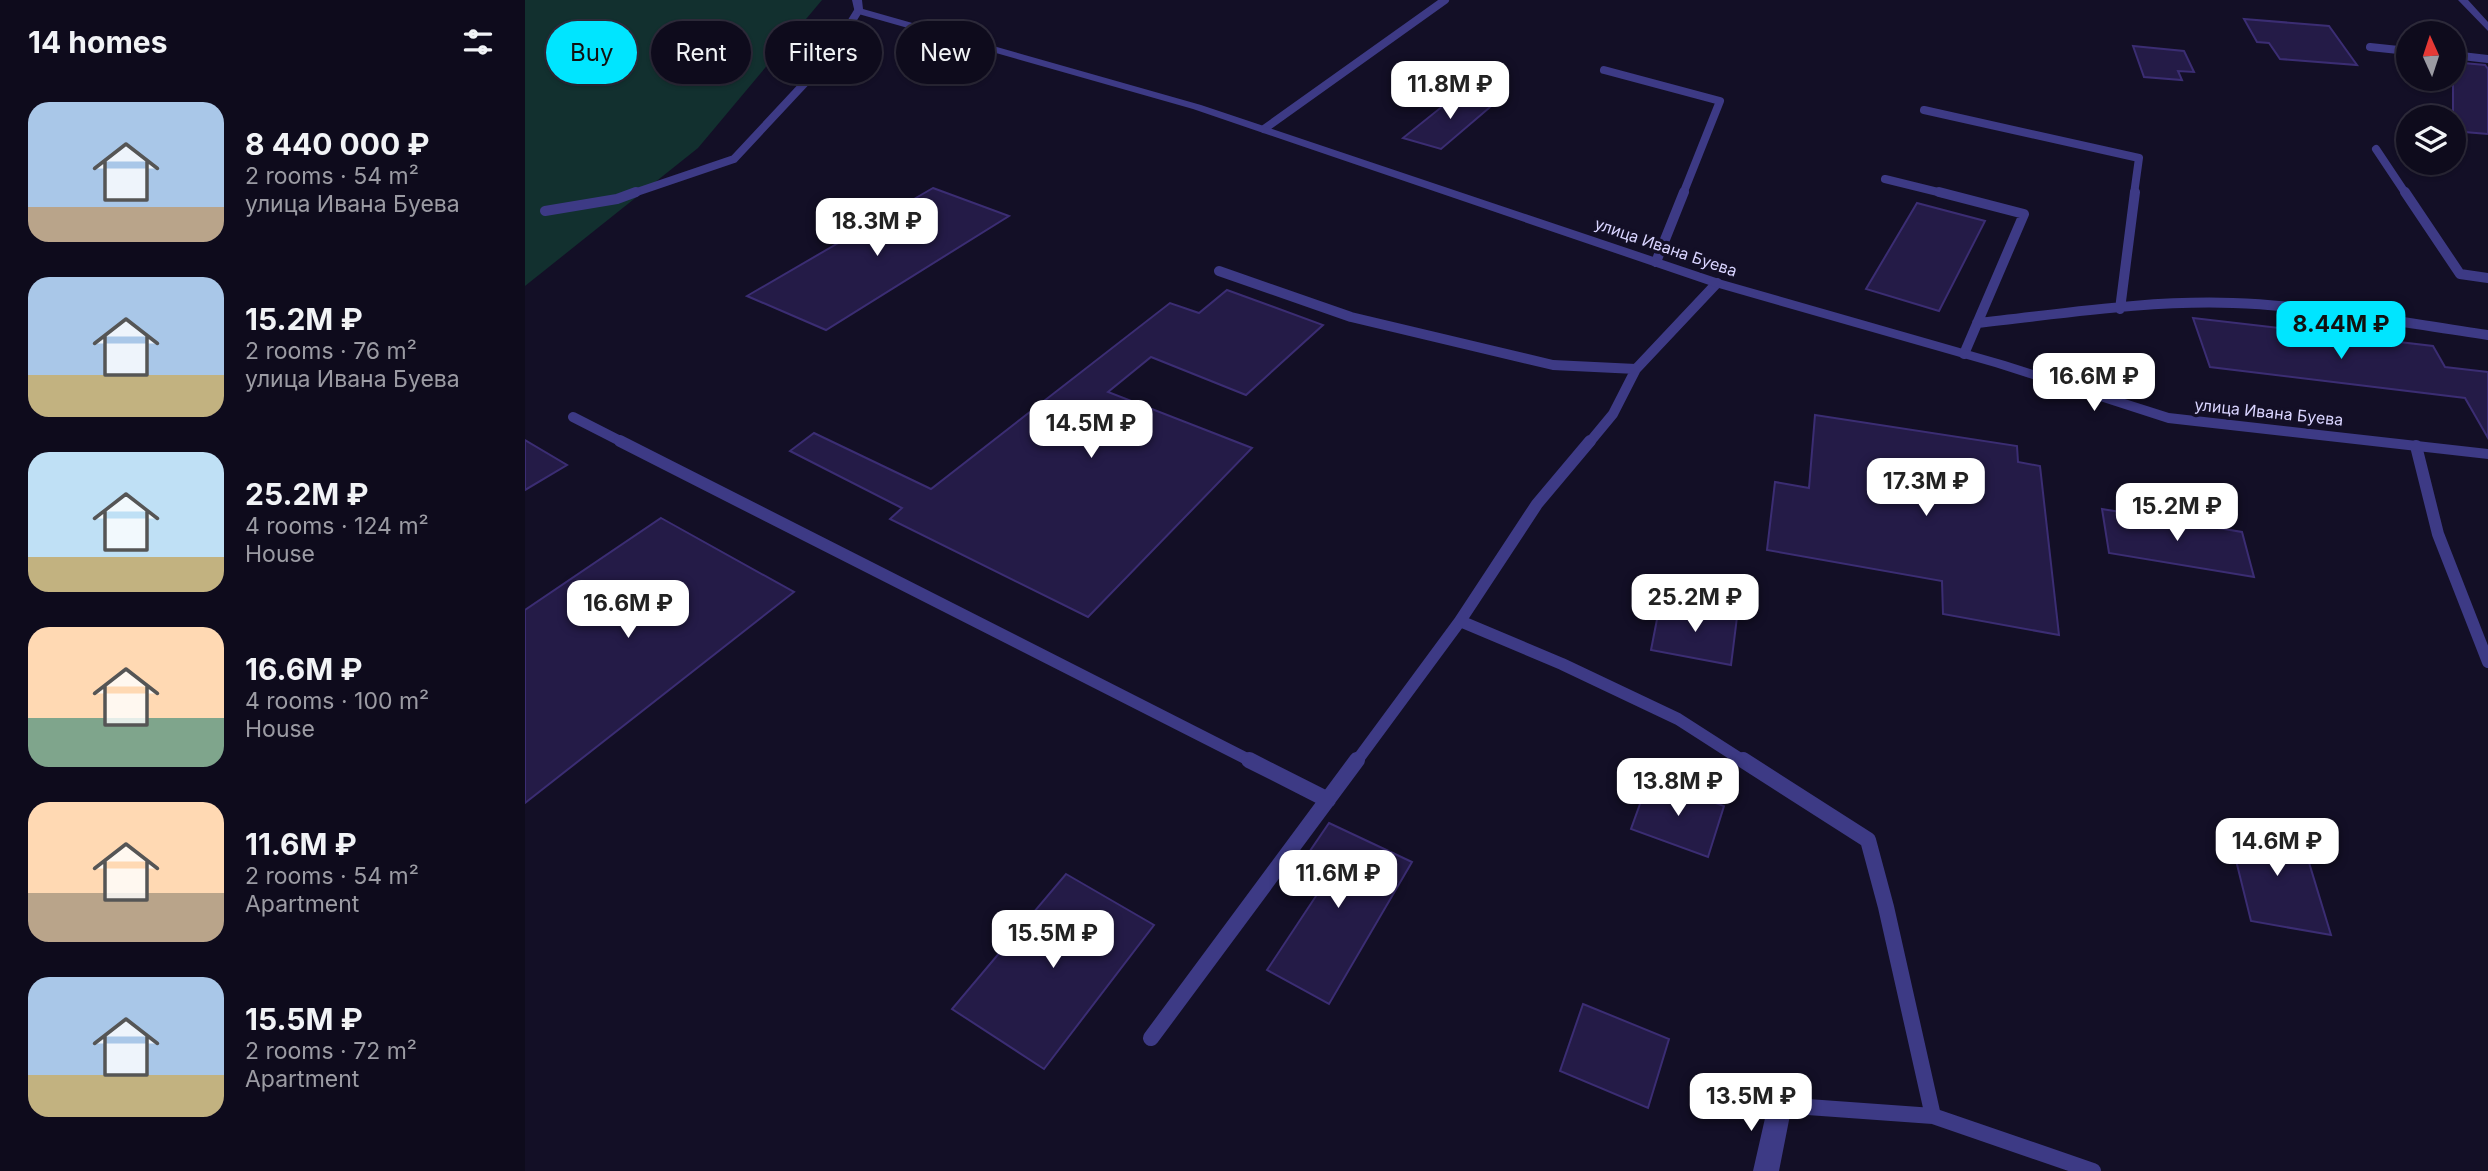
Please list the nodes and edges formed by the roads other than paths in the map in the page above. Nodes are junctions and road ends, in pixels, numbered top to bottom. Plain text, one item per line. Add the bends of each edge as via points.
1 (1445, 0) edge
2 (2463, 0) edge
3 (858, 5) edge
4 (2488, 28) edge
5 (2370, 47) dead end
6 (2396, 50) edge
7 (2466, 56) edge
8 (2488, 59) edge
9 (1604, 70) dead end
10 (1924, 110) dead end
11 (1263, 129) junction
12 (2377, 149) dead end
13 (1885, 179) dead end
14 (545, 211) dead end
15 (1656, 262) junction
16 (1219, 271) dead end
17 (2488, 278) edge
18 (1717, 283) junction
19 (2120, 309) junction
20 (1977, 323) junction
21 (2488, 335) edge
22 (1964, 354) junction
23 (1636, 369) junction
24 (573, 417) dead end
25 (2416, 446) junction
26 (2488, 454) edge
27 (1460, 621) junction
28 (2488, 662) edge
29 (1328, 800) junction
30 (1151, 1038) dead end
31 (1780, 1105) joint
32 (1933, 1116) junction
33 (1766, 1171) edge
34 (2093, 1171) edge

1 - 11 lane
2 - 4 street
3 - 11 street, улица Ивана Буева
3 - 14 lane via 831,55 734,159 617,199
5 - 6 lane
7 - 8 lane
9 - 15 lane via 1720,101
10 - 19 lane via 2139,158
11 - 15 street, улица Ивана Буева
12 - 17 lane via 2460,274
13 - 20 lane via 2024,214
15 - 18 street, улица Ивана Буева
16 - 23 lane via 1351,317 1540,361
18 - 22 street, улица Ивана Буева
18 - 23 lane
19 - 20 lane
19 - 21 lane via 2234,303
20 - 22 lane
22 - 25 street, улица Ивана Буева via 2168,418
23 - 27 lane via 1613,414 1537,504
24 - 29 lane
25 - 26 street, улица Ивана Буева
25 - 28 lane via 2438,534
27 - 29 lane
27 - 32 lane via 1678,719 1868,840
29 - 30 lane
31 - 32 lane
31 - 33 street
32 - 34 lane

